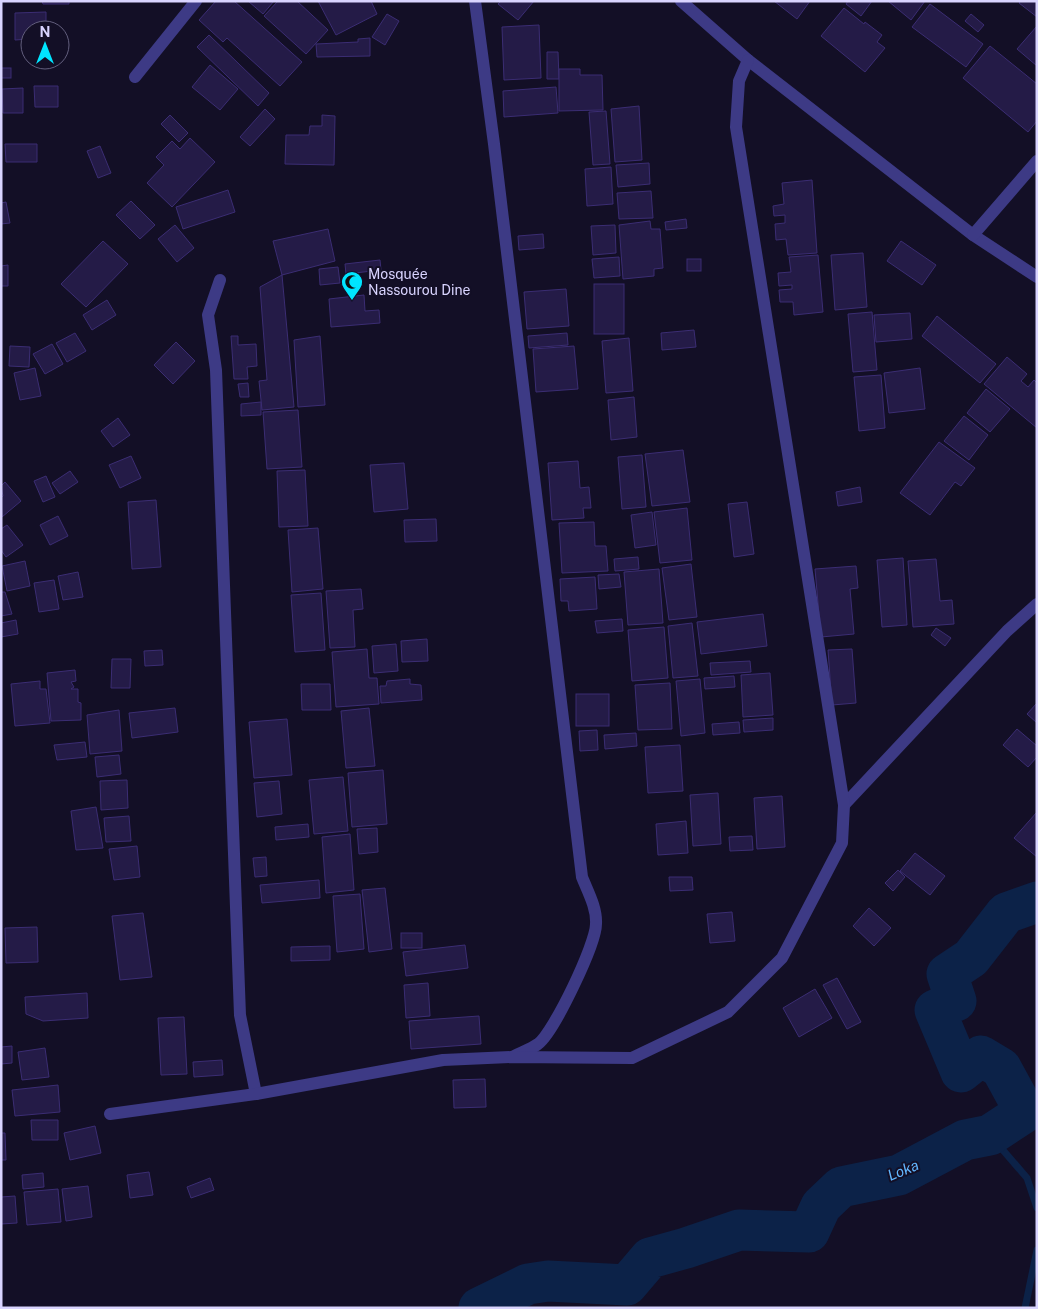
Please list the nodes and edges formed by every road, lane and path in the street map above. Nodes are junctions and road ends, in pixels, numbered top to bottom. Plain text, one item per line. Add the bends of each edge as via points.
1 (196, 1) edge
2 (474, 1) edge
3 (681, 1) edge
4 (748, 60) junction
5 (135, 77) dead end
6 (1037, 161) edge
7 (973, 235) junction
8 (1037, 276) edge
9 (220, 280) dead end
10 (1037, 604) edge
11 (844, 806) junction
12 (512, 1057) junction
13 (256, 1094) junction
14 (110, 1114) dead end

1 - 5 street
2 - 12 street via 582,877 594,905 596,925 590,949 557,1020 539,1043
3 - 4 street
4 - 7 street
4 - 11 street via 739,82 736,128
6 - 7 street
7 - 8 street
9 - 13 street via 208,314 216,370 240,1015
10 - 11 street via 1007,631
11 - 12 street via 842,843 782,958 728,1012 632,1058
12 - 13 street via 444,1060
13 - 14 street

